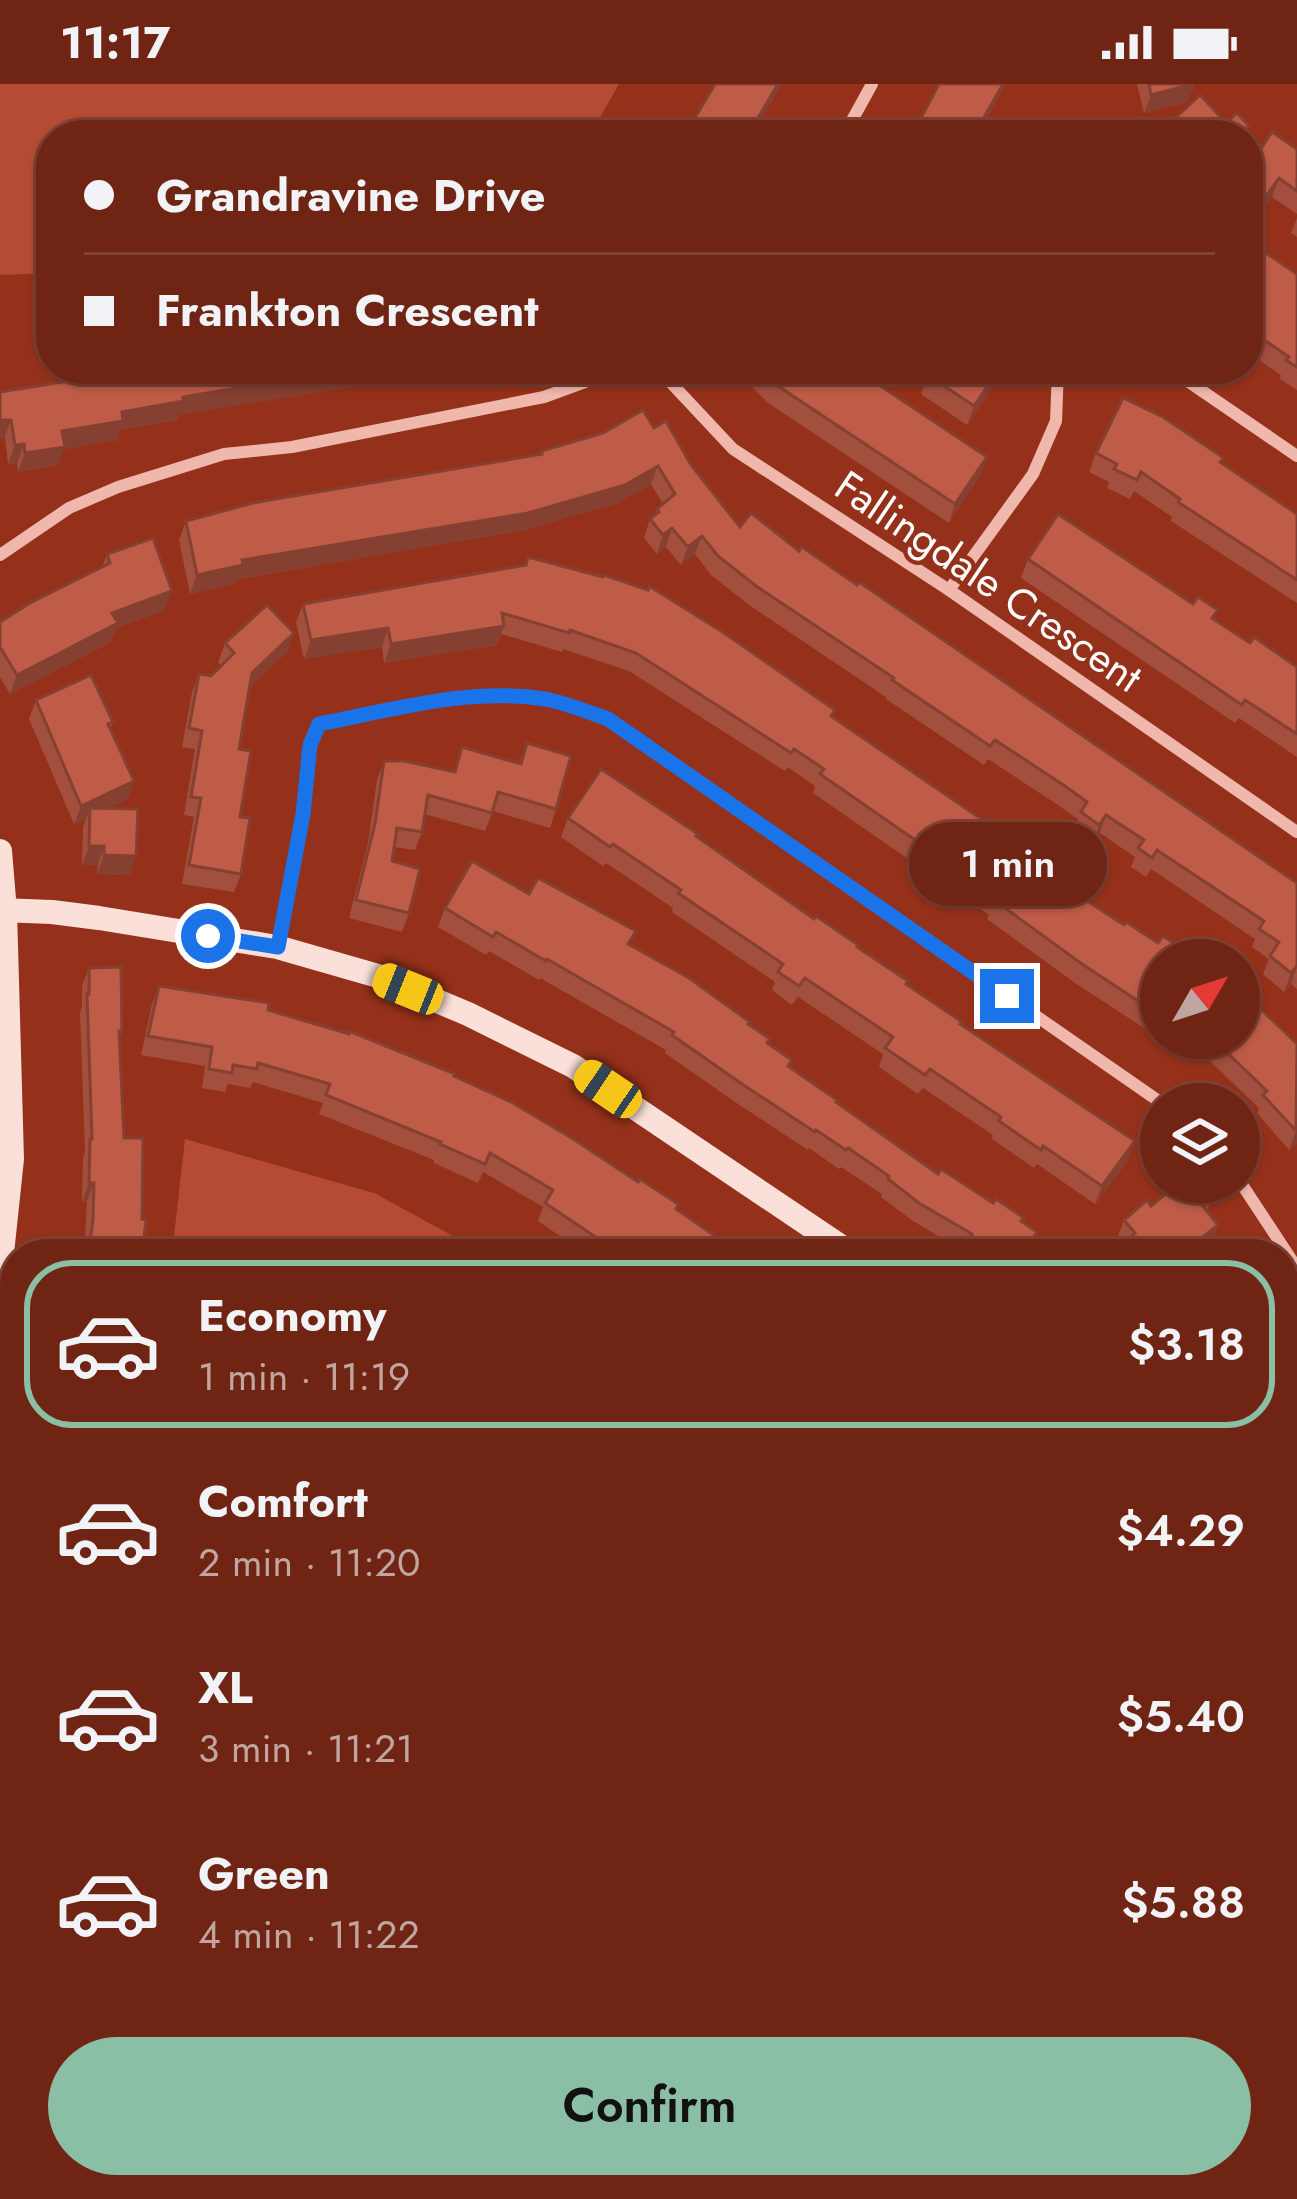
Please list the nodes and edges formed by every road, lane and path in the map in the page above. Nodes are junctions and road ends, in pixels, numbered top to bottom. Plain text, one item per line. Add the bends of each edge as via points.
1 (872, 84) edge
2 (852, 120) edge
3 (580, 384) edge
4 (672, 384) edge
5 (1057, 384) edge
6 (1191, 384) edge
7 (1297, 456) edge
8 (0, 555) edge
9 (950, 590) junction
10 (1297, 832) edge
11 (0, 851) edge
12 (3, 911) edge
13 (278, 947) junction
14 (1140, 1088) edge
15 (1253, 1203) edge
16 (4, 1239) edge
17 (830, 1239) edge
18 (1275, 1239) edge

1 - 2 street
3 - 8 street via 292,448 224,454 69,508
4 - 9 street, Fallingdale Crescent via 734,449
5 - 9 street via 1056,421 1033,474
6 - 7 street
9 - 10 street, Fallingdale Crescent
11 - 12 street
12 - 13 street
12 - 16 street via 12,1159
13 - 14 street via 319,724 466,697 545,699 608,719
13 - 17 street via 378,976 573,1066
15 - 18 street

